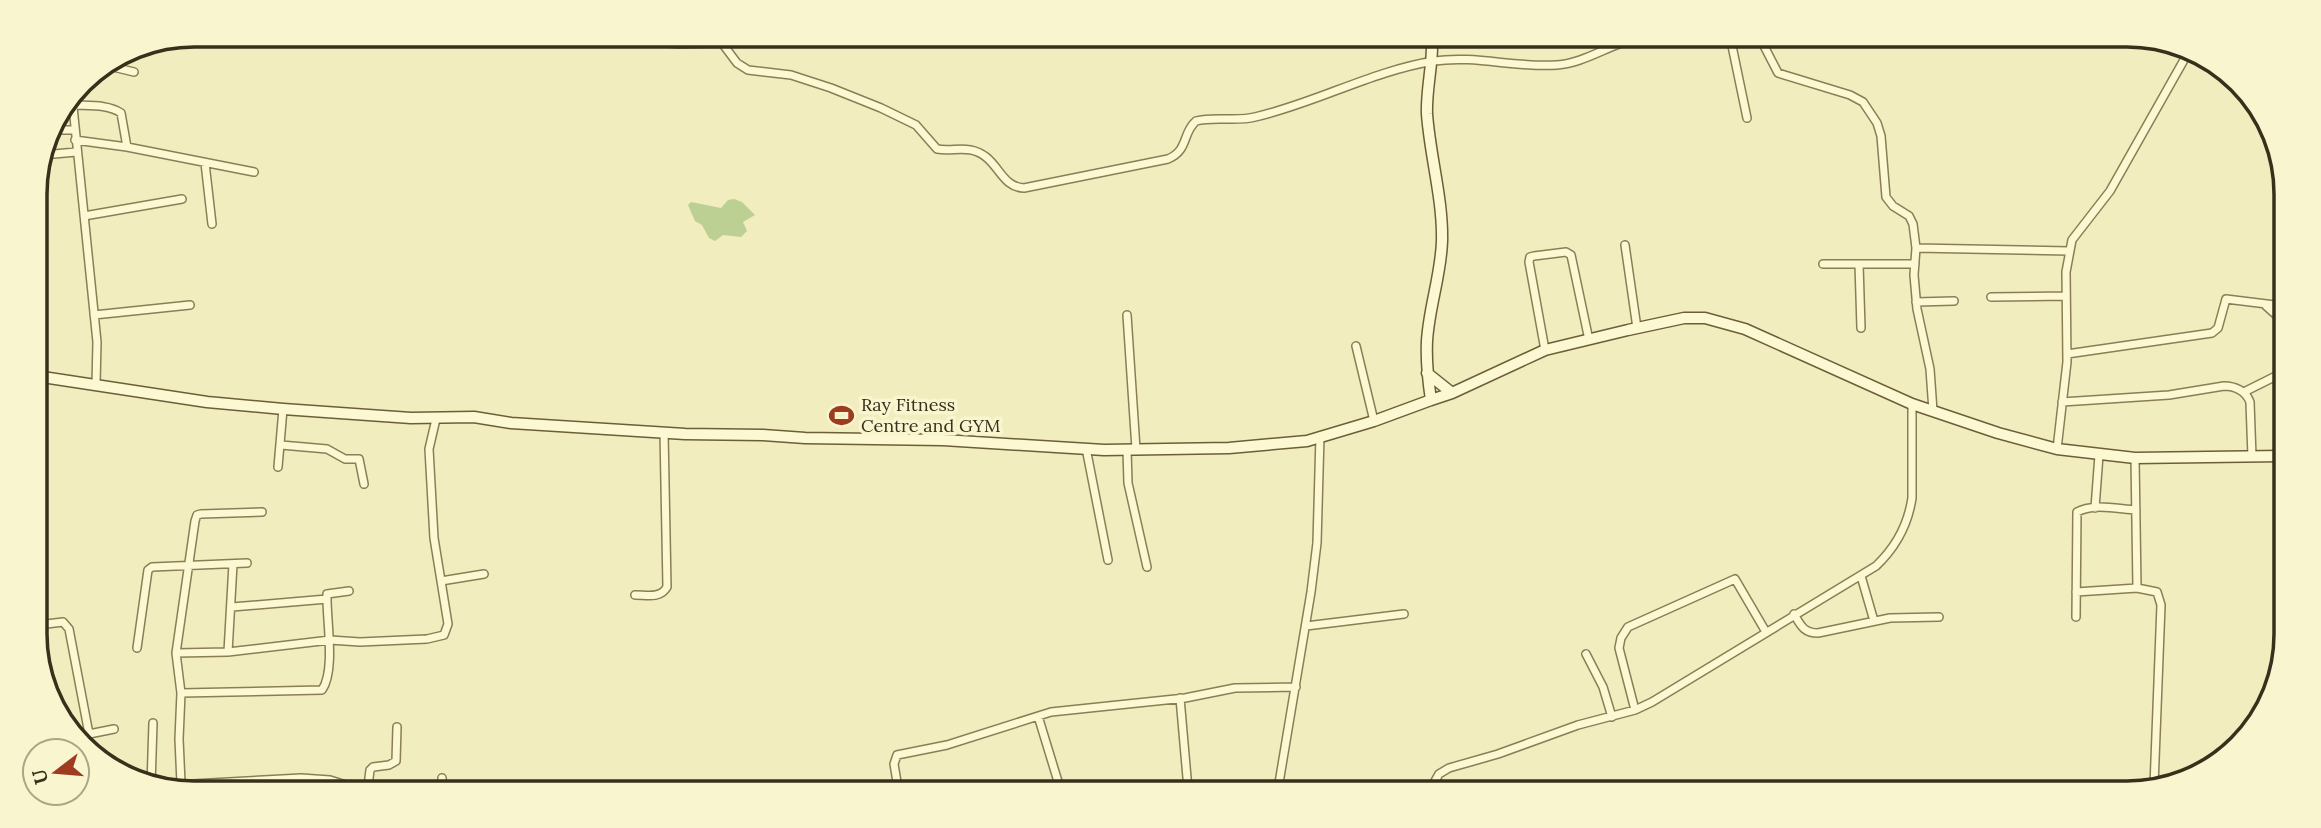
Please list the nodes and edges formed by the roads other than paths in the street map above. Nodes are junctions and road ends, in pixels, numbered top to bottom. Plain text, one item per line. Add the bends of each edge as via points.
1 (1432, 47) edge
2 (1605, 47) edge
3 (1732, 47) edge
4 (1765, 47) edge
5 (726, 48) edge
6 (2185, 59) edge
7 (1433, 61) junction
8 (119, 68) edge
9 (134, 72) dead end
10 (80, 102) edge
11 (73, 113) edge
12 (1746, 118) dead end
13 (62, 130) edge
14 (74, 130) junction
15 (75, 140) junction
16 (127, 147) junction
17 (76, 152) junction
18 (53, 154) edge
19 (205, 163) junction
20 (254, 172) dead end
21 (182, 199) dead end
22 (84, 216) junction
23 (212, 225) dead end
24 (1625, 245) dead end
25 (1916, 248) junction
26 (2069, 251) junction
27 (1823, 264) dead end
28 (1859, 264) junction
29 (1915, 264) junction
30 (2066, 296) junction
31 (1991, 297) dead end
32 (1954, 301) dead end
33 (1916, 302) junction
34 (2262, 304) junction
35 (190, 305) dead end
36 (2274, 305) edge
37 (2274, 312) edge
38 (93, 315) junction
39 (1127, 315) dead end
40 (1861, 327) dead end
41 (1637, 328) junction
42 (1589, 340) junction
43 (1356, 346) dead end
44 (1545, 350) junction
45 (2067, 354) junction
46 (1427, 373) junction
47 (2274, 377) edge
48 (48, 378) edge
49 (96, 384) junction
50 (2244, 392) junction
51 (1452, 393) junction
52 (1431, 400) junction
53 (2062, 402) junction
54 (1912, 404) junction
55 (283, 409) junction
56 (1933, 411) junction
57 (436, 419) junction
58 (1374, 421) junction
59 (664, 432) junction
60 (1320, 436) junction
61 (281, 445) junction
62 (1086, 448) junction
63 (2057, 449) junction
64 (1132, 450) junction
65 (2099, 455) junction
66 (2274, 456) edge
67 (2252, 457) junction
68 (2135, 458) junction
69 (278, 467) dead end
70 (364, 484) dead end
71 (2095, 508) junction
72 (2136, 510) junction
73 (262, 512) dead end
74 (1108, 560) dead end
75 (247, 563) dead end
76 (233, 564) junction
77 (190, 565) junction
78 (1147, 567) dead end
79 (484, 574) dead end
80 (1861, 576) junction
81 (441, 581) junction
82 (2137, 589) junction
83 (349, 591) dead end
84 (2076, 592) junction
85 (635, 595) dead end
86 (327, 599) junction
87 (232, 607) junction
88 (1404, 614) dead end
89 (1794, 614) junction
90 (1939, 617) dead end
91 (2076, 617) dead end
92 (1874, 621) junction
93 (47, 624) edge
94 (1306, 626) junction
95 (1766, 632) junction
96 (330, 640) junction
97 (137, 648) dead end
98 (228, 652) junction
99 (176, 653) junction
100 (1586, 653) dead end
101 (1296, 687) junction
102 (181, 693) junction
103 (1180, 698) junction
104 (1635, 710) junction
105 (1038, 716) junction
106 (1612, 717) junction
107 (153, 723) dead end
108 (397, 727) dead end
109 (114, 729) dead end
110 (89, 734) joint
111 (151, 774) edge
112 (2154, 778) edge
113 (177, 779) edge
114 (1187, 780) edge
115 (1280, 780) edge
116 (1435, 780) edge
117 (260, 781) edge
118 (333, 781) edge
119 (369, 781) edge
120 (897, 781) edge
121 (1058, 781) edge

1 - 7 street
2 - 7 street via 1557,65
3 - 12 street
4 - 25 street via 1778,73 1863,102 1881,136 1884,192 1893,206 1909,216
5 - 7 street via 748,70 791,75 881,107 916,125 937,149 967,148 985,156 1009,184 1024,188 1168,159 1180,152 1196,121 1254,118
6 - 26 street via 2110,191 2077,233
7 - 46 street via 1427,110 1442,238 1427,339
8 - 9 street
10 - 16 street via 121,113
11 - 14 street
13 - 14 street
14 - 15 street
15 - 16 street
15 - 17 street
16 - 19 street
17 - 18 street
17 - 22 street
19 - 20 street
19 - 23 street
21 - 22 street
22 - 38 street
24 - 41 street
25 - 26 street
25 - 29 street
26 - 30 street
27 - 28 street
28 - 29 street
28 - 40 street
29 - 33 street
30 - 31 street
30 - 45 street
32 - 33 street
33 - 56 street via 1930,369
34 - 36 street
34 - 37 street
34 - 45 street via 2226,299 2218,328 2212,333
35 - 38 street
38 - 49 street
39 - 64 street
41 - 42 street
41 - 54 street via 1684,318 1730,323
42 - 44 street
42 - 44 street via 1571,255 1534,256 1528,262
43 - 58 street
44 - 51 street
45 - 53 street
46 - 51 street
46 - 52 street
47 - 50 street
48 - 49 street
49 - 55 street
50 - 53 street via 2224,386 2169,395
50 - 67 street via 2250,402
51 - 52 street
52 - 58 street
53 - 63 street
54 - 56 street
54 - 80 street via 1909,513 1887,556
55 - 57 street
55 - 61 street
56 - 63 street
57 - 59 street via 474,417
57 - 81 street via 429,449 435,554
58 - 60 street
59 - 62 street
59 - 85 street via 667,587 657,596
60 - 64 street via 1269,446
60 - 94 street via 1317,543
61 - 69 street
61 - 70 street via 327,449 359,459
62 - 64 street
62 - 74 street
63 - 65 street
64 - 78 street via 1128,483
65 - 68 street
65 - 71 street
66 - 67 street
67 - 68 street
68 - 72 street
71 - 72 street
71 - 84 street via 2080,509 2076,516
72 - 82 street
73 - 77 street via 197,515
75 - 76 street
76 - 77 street
76 - 87 street
77 - 97 street via 148,570
77 - 99 street
79 - 81 street
80 - 89 street
80 - 92 street
81 - 96 street via 448,624 444,635 389,641
82 - 84 street
82 - 112 street via 2157,592 2161,605
83 - 86 street via 327,594
84 - 91 street
86 - 87 street
86 - 96 street
87 - 98 street
88 - 94 street
89 - 92 street via 1808,633
89 - 95 street
90 - 92 street
93 - 110 street via 63,622 69,629
94 - 101 street
95 - 104 street
95 - 104 street via 1735,579 1628,627 1619,648
96 - 98 street
96 - 102 street via 323,690
98 - 99 street
99 - 102 street
100 - 106 street
101 - 103 street via 1235,688
101 - 115 street
102 - 113 street
103 - 105 street
103 - 114 street
104 - 106 street
105 - 120 street via 947,745 897,755
105 - 121 street
106 - 116 street via 1449,768
107 - 111 street
108 - 119 street via 396,761 373,767
109 - 110 street
117 - 118 street

